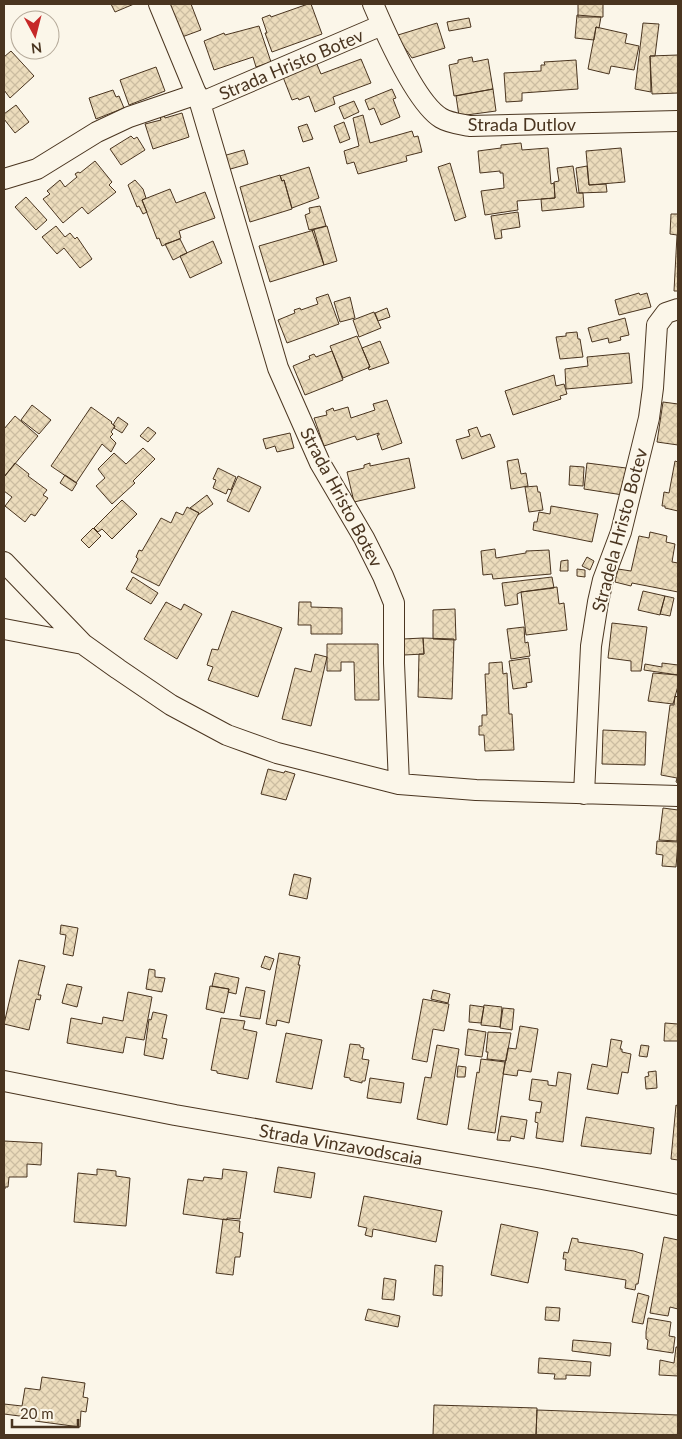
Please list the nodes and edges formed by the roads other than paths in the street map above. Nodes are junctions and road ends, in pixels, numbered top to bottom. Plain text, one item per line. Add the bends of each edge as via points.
1 (159, 4) edge
2 (372, 4) edge
3 (382, 25) junction
4 (199, 99) junction
5 (678, 121) edge
6 (4, 178) edge
7 (678, 309) edge
8 (4, 562) edge
9 (4, 629) edge
10 (83, 644) junction
11 (399, 784) junction
12 (584, 794) junction
13 (678, 796) edge
14 (4, 1081) edge
15 (678, 1205) edge

1 - 4 street, Strada Hristo Botev
2 - 3 street, Strada Dutlov
3 - 4 street, Strada Hristo Botev
3 - 5 street, Strada Dutlov via 419,96 440,118 453,123 470,126
4 - 6 street, Strada Hristo Botev via 130,117 97,132 37,169
4 - 11 street, Strada Hristo Botev via 278,368 320,463 364,538 394,603
7 - 12 street, Stradela Hristo Botev via 666,313 657,325 649,418 623,524 598,602 591,646
8 - 10 street
9 - 10 street
10 - 11 street via 171,705 227,735 277,752
11 - 12 street
12 - 13 street
14 - 15 street, Strada Vinzavodscaia

